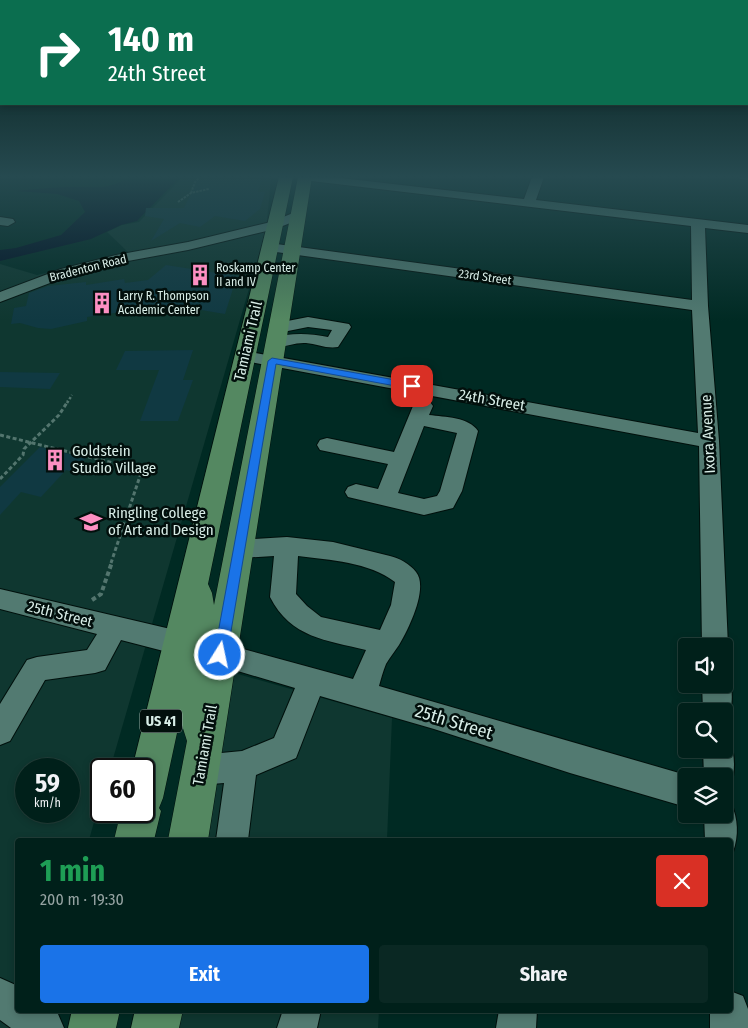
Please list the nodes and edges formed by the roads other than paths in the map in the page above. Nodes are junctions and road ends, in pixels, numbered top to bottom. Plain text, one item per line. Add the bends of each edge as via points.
1 (262, 225) edge
2 (280, 225) edge
3 (286, 225) edge
4 (698, 225) edge
5 (714, 225) edge
6 (748, 229) edge
7 (270, 247) junction
8 (292, 250) junction
9 (0, 297) edge
10 (700, 306) junction
11 (306, 330) dead end
12 (275, 344) junction
13 (245, 356) junction
14 (430, 389) junction
15 (418, 419) junction
16 (709, 441) junction
17 (328, 445) dead end
18 (401, 460) junction
19 (356, 492) dead end
20 (385, 498) junction
21 (296, 546) junction
22 (239, 549) junction
23 (194, 576) junction
24 (0, 599) edge
25 (114, 628) junction
26 (390, 636) junction
27 (715, 638) edge
28 (179, 643) junction
29 (220, 655) junction
30 (312, 680) junction
31 (362, 695) junction
32 (0, 730) edge
33 (153, 758) edge
34 (202, 758) junction
35 (242, 766) junction
36 (678, 789) edge
37 (138, 823) edge
38 (720, 823) edge
39 (134, 838) edge
40 (188, 838) edge
41 (232, 838) edge
42 (721, 838) edge
43 (0, 997) edge
44 (15, 1008) edge
45 (22, 1013) edge
46 (95, 1013) edge
47 (158, 1013) edge
48 (301, 1013) edge
49 (518, 1013) edge
50 (729, 1013) edge
51 (44, 1028) edge
52 (92, 1028) edge
53 (155, 1028) edge
54 (297, 1028) edge
55 (516, 1028) edge
56 (730, 1028) edge

1 - 9 street, Bradenton Road via 188,246 92,265 43,279
2 - 7 main road, Tamiami Trail / US 41
3 - 8 main road, Tamiami Trail / US 41
4 - 10 street, Ixora Avenue
5 - 6 street
7 - 8 street, 23rd Street
7 - 13 main road, Tamiami Trail / US 41
8 - 10 street, 23rd Street
8 - 12 main road, Tamiami Trail / US 41
10 - 16 street, Ixora Avenue
11 - 12 street
12 - 13 street, 24th Street
12 - 14 street, 24th Street
12 - 22 main road, Tamiami Trail / US 41
13 - 23 main road, Tamiami Trail / US 41
14 - 15 street
14 - 16 street, 24th Street
15 - 18 street
15 - 20 street via 460,426 468,431 449,497 439,505 424,507
16 - 27 street, Ixora Avenue
17 - 18 street
18 - 20 street
19 - 20 street
21 - 22 street
21 - 26 street via 283,597 298,614 314,626
21 - 26 street via 390,565 399,570 407,578 407,596 401,619
22 - 29 main road, Tamiami Trail / US 41
23 - 28 main road, Tamiami Trail / US 41
23 - 29 main road via 202,633
24 - 25 street, 25th Street
25 - 28 street, 25th Street
25 - 32 street via 95,661 37,669
26 - 31 street via 374,660
28 - 33 main road, Tamiami Trail / US 41
28 - 34 main road via 194,679 194,705
29 - 30 street, 25th Street
29 - 34 main road, Tamiami Trail / US 41
30 - 31 street, 25th Street
30 - 35 street via 285,748
31 - 36 street, 25th Street
34 - 35 street
34 - 40 main road, Tamiami Trail / US 41
35 - 41 street
37 - 39 main road
38 - 42 street
43 - 44 street
45 - 51 street
46 - 52 main road
47 - 53 main road
48 - 54 street
49 - 55 street
50 - 56 street

